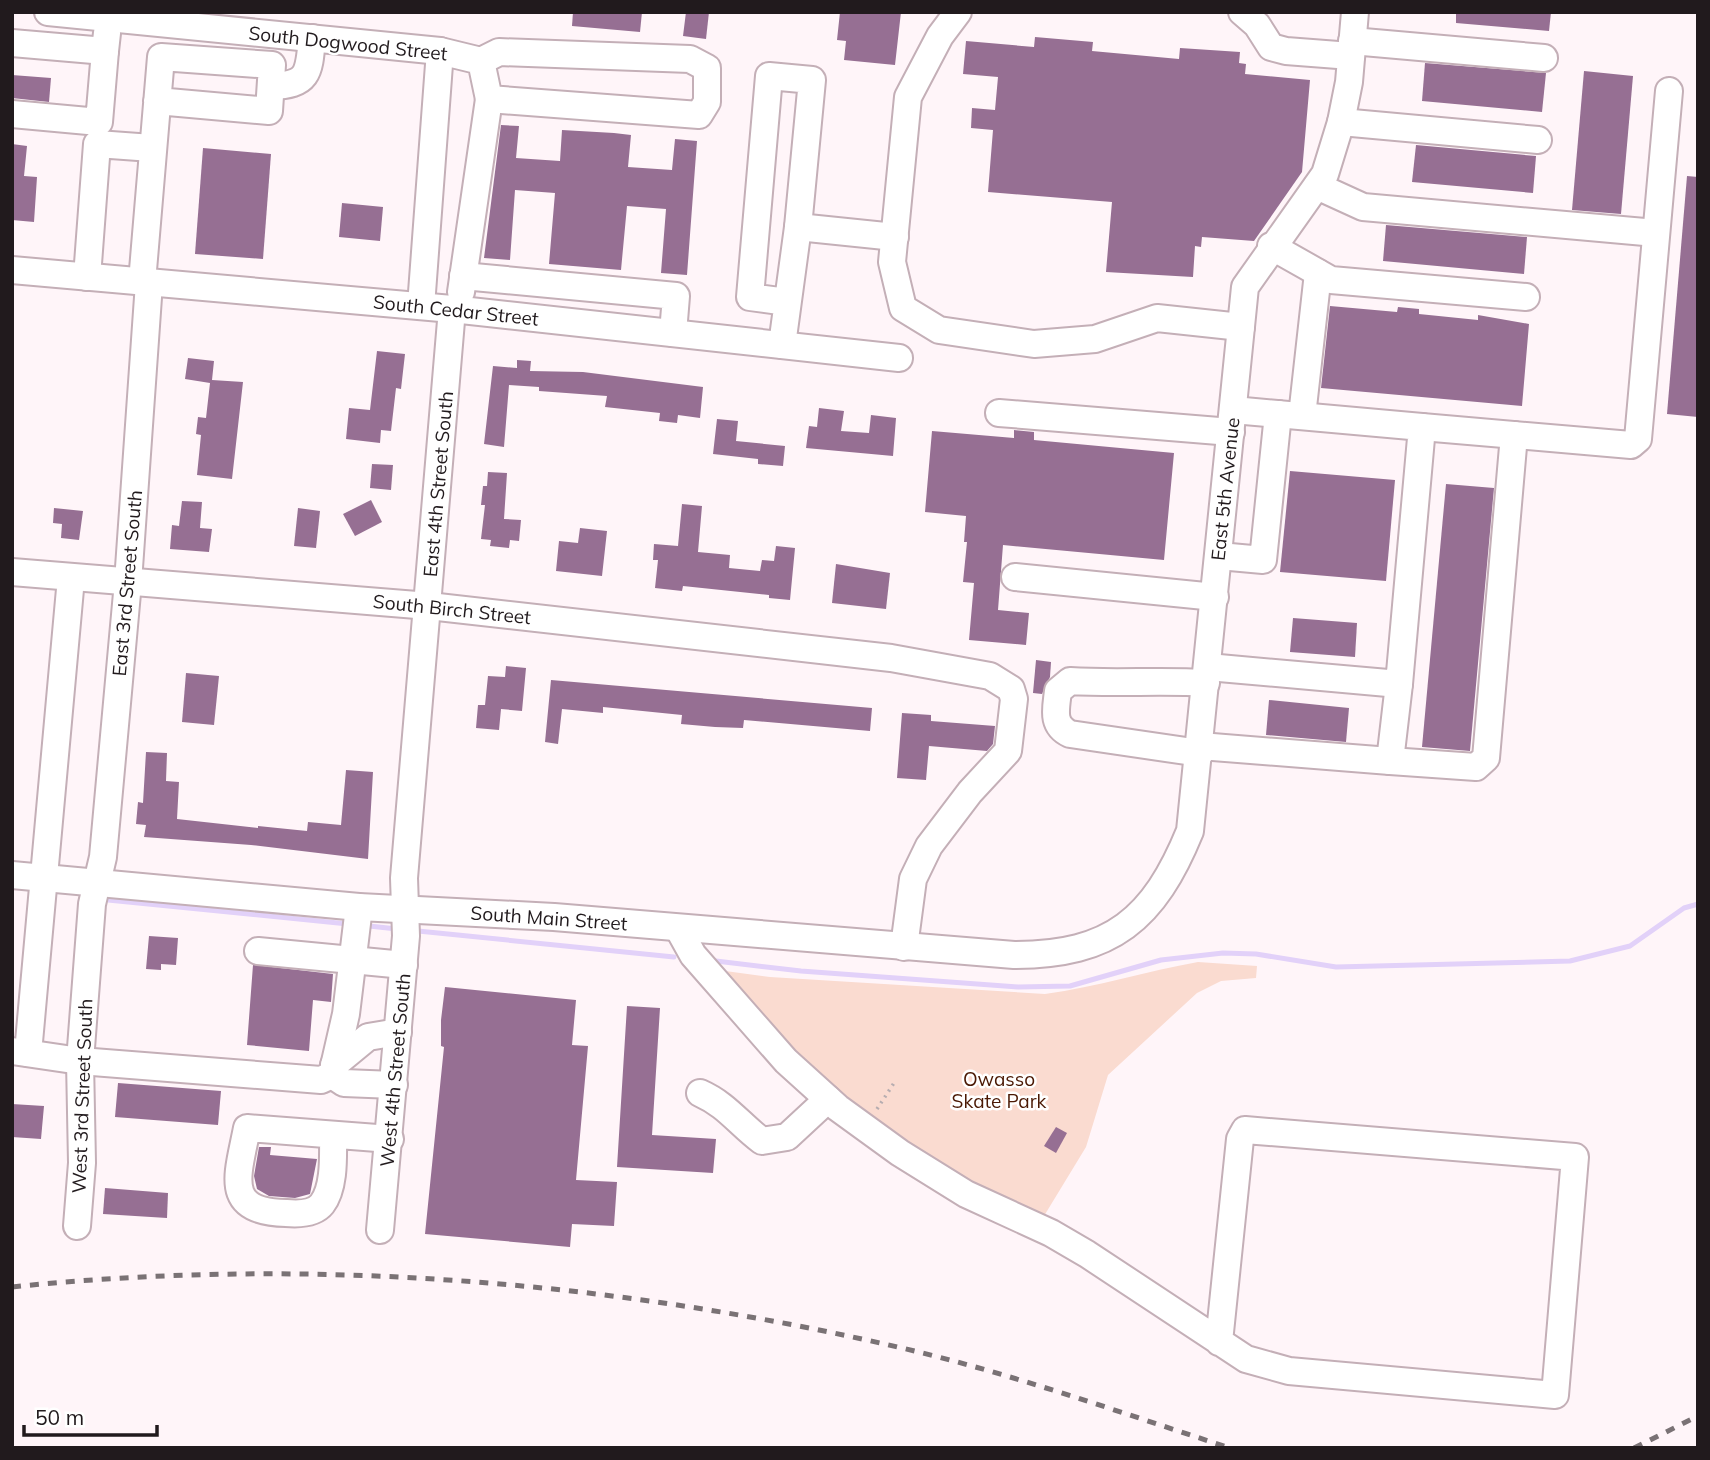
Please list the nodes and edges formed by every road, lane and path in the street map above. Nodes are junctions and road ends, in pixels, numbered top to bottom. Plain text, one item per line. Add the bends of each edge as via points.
1 (48, 12) edge
2 (958, 12) edge
3 (1242, 12) edge
4 (1355, 12) edge
5 (108, 18) junction
6 (178, 25) junction
7 (313, 38) junction
8 (12, 43) edge
9 (1352, 49) junction
10 (105, 51) junction
11 (440, 51) junction
12 (175, 58) junction
13 (1544, 58) dead end
14 (481, 61) junction
15 (271, 86) junction
16 (1669, 91) dead end
17 (489, 99) junction
18 (157, 101) junction
19 (12, 114) edge
20 (1341, 122) junction
21 (1538, 140) dead end
22 (152, 148) junction
23 (1317, 186) junction
24 (798, 227) junction
25 (1656, 233) junction
26 (895, 237) junction
27 (1271, 246) junction
28 (12, 270) edge
29 (1318, 273) junction
30 (463, 276) junction
31 (87, 277) junction
32 (146, 282) junction
33 (1527, 297) dead end
34 (788, 302) junction
35 (421, 306) junction
36 (456, 309) junction
37 (1241, 327) junction
38 (673, 333) junction
39 (782, 345) junction
40 (899, 358) dead end
41 (999, 413) dead end
42 (1290, 415) junction
43 (1232, 421) junction
44 (1422, 427) junction
45 (1514, 435) junction
46 (1219, 556) junction
47 (12, 572) edge
48 (1015, 577) dead end
49 (71, 578) junction
50 (128, 582) junction
51 (1215, 597) junction
52 (429, 606) junction
53 (1207, 675) junction
54 (1399, 684) junction
55 (1200, 750) junction
56 (1390, 761) junction
57 (13, 875) edge
58 (43, 878) junction
59 (96, 882) junction
60 (12, 884) edge
61 (359, 907) junction
62 (405, 909) junction
63 (678, 928) junction
64 (1085, 946) joint
65 (904, 947) junction
66 (258, 951) dead end
67 (353, 960) junction
68 (404, 965) junction
69 (398, 1032) junction
70 (20, 1052) edge
71 (80, 1060) junction
72 (333, 1070) junction
73 (894, 1083) dead end
74 (394, 1085) junction
75 (700, 1093) dead end
76 (828, 1099) junction
77 (876, 1111) dead end
78 (333, 1135) dead end
79 (390, 1139) junction
80 (76, 1226) dead end
81 (380, 1230) dead end
82 (1219, 1342) junction

1 - 5 street, South Dogwood Street
2 - 26 street via 908,97
3 - 9 street via 1258,25 1272,47 1286,51
4 - 9 street, East 5th Avenue
5 - 6 street, South Dogwood Street
5 - 10 street
6 - 7 street, South Dogwood Street
6 - 12 street
7 - 11 street, South Dogwood Street
7 - 15 street via 310,68 302,80 292,86
8 - 10 street
9 - 13 street
9 - 20 street, East 5th Avenue
10 - 19 street via 99,122
11 - 14 street, South Dogwood Street
11 - 35 street
12 - 15 street via 272,65
12 - 18 street, East 3rd Street South via 161,57
14 - 17 street
14 - 17 street, South Dogwood Street via 499,52 690,59 707,68 707,102 699,115
15 - 18 street via 269,111
16 - 25 street
17 - 30 street, East 4th Street South
18 - 22 street, East 3rd Street South
20 - 21 street
20 - 23 street, East 5th Avenue
22 - 31 street via 97,144
22 - 32 street, East 3rd Street South
23 - 25 street via 1363,207
23 - 27 street, East 5th Avenue
24 - 26 street
24 - 34 street
24 - 34 street via 812,80 769,76 750,297
25 - 45 street via 1637,439 1631,445
26 - 37 street via 892,262 903,308 939,330 1034,344 1095,340 1157,318
27 - 29 street
27 - 37 street, East 5th Avenue via 1245,287
28 - 31 street, South Cedar Street
29 - 33 street via 1331,280
29 - 42 street
30 - 36 street, East 4th Street South
30 - 38 street via 677,296
31 - 32 street, South Cedar Street
32 - 35 street, South Cedar Street
32 - 50 street, East 3rd Street South
34 - 39 street
35 - 36 street, South Cedar Street
36 - 38 street, South Cedar Street
36 - 52 street, East 4th Street South
37 - 43 street, East 5th Avenue
38 - 39 street, South Cedar Street
39 - 40 street, South Cedar Street
41 - 43 street
42 - 43 street
42 - 44 street
42 - 46 street via 1263,561
43 - 46 street, East 5th Avenue
44 - 45 street
44 - 54 street
45 - 56 street via 1486,758 1476,767
46 - 51 street, East 5th Avenue
47 - 49 street, South Birch Street
48 - 51 street
49 - 50 street, South Birch Street
49 - 58 street
50 - 52 street, South Birch Street
50 - 59 street, East 3rd Street South via 103,856
51 - 53 street, East 5th Avenue
52 - 62 street, East 4th Street South
52 - 65 street, South Birch Street via 891,658 990,676 1011,689 1009,751 929,846 913,879
53 - 54 street
53 - 55 street, East 5th Avenue
53 - 55 street via 1070,681 1058,691 1055,717 1070,734
54 - 56 street
55 - 56 street
55 - 64 street, East 5th Avenue via 1191,831 1163,890 1124,928
57 - 58 street, South Main Street
57 - 60 street
58 - 59 street, South Main Street
58 - 70 street
59 - 61 street, South Main Street
59 - 71 street, West 3rd Street South
61 - 62 street, South Main Street
61 - 67 street
62 - 63 street, South Main Street
62 - 68 street, West 4th Street South
63 - 65 street, South Main Street
63 - 76 street via 693,955 786,1061
64 - 65 street, South Main Street via 1038,955
66 - 67 street
67 - 68 street
67 - 72 street
68 - 69 street, West 4th Street South
69 - 72 street via 368,1037
69 - 74 street, West 4th Street South
70 - 71 street
71 - 72 street via 321,1080
71 - 80 street, West 3rd Street South via 82,1163
72 - 74 street via 344,1083
73 - 77 path
74 - 79 street, West 4th Street South
75 - 76 street via 720,1102 762,1141 787,1137
76 - 82 street via 900,1153 967,1194 1087,1254
78 - 79 street
79 - 81 street, West 4th Street South
82 - 82 street via 1240,1139 1245,1130 1575,1157 1555,1395 1289,1371 1246,1359

